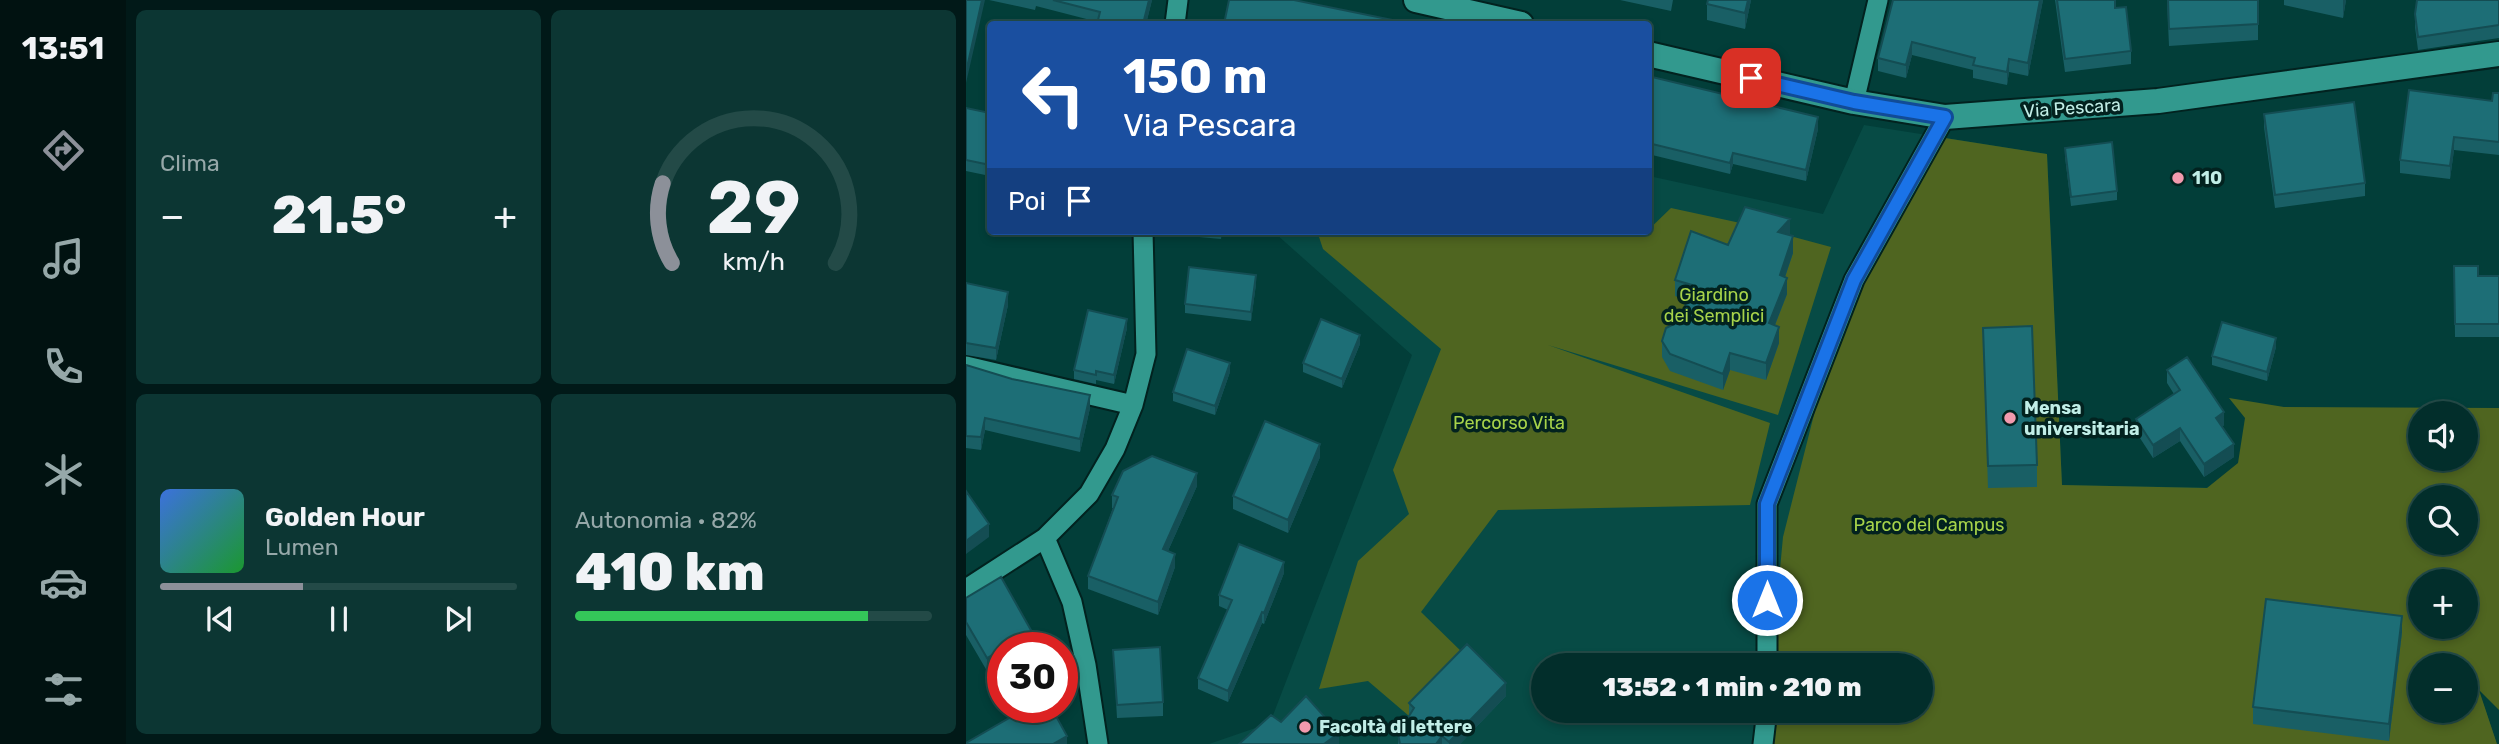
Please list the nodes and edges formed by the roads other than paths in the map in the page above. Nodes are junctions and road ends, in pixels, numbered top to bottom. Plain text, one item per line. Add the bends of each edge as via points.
1 (1178, 0) edge
2 (1416, 0) edge
3 (1878, 0) edge
4 (1175, 21) edge
5 (1508, 21) edge
6 (2499, 54) edge
7 (1652, 55) edge
8 (1854, 102) junction
9 (1945, 117) junction
10 (1143, 235) edge
11 (966, 366) edge
12 (1133, 405) junction
13 (1045, 538) junction
14 (966, 589) edge
15 (1767, 653) edge
16 (1765, 723) edge
17 (1098, 744) edge
18 (1763, 744) edge

1 - 4 street
2 - 5 street
3 - 8 street
6 - 9 street, Via Pescara via 2158,101
7 - 8 street, Via Pescara
8 - 9 street, Via Pescara
9 - 15 street via 1854,280 1767,504
10 - 12 street via 1146,354
11 - 12 street
12 - 13 street via 1089,494
13 - 14 street
13 - 17 street via 1072,602
16 - 18 street

